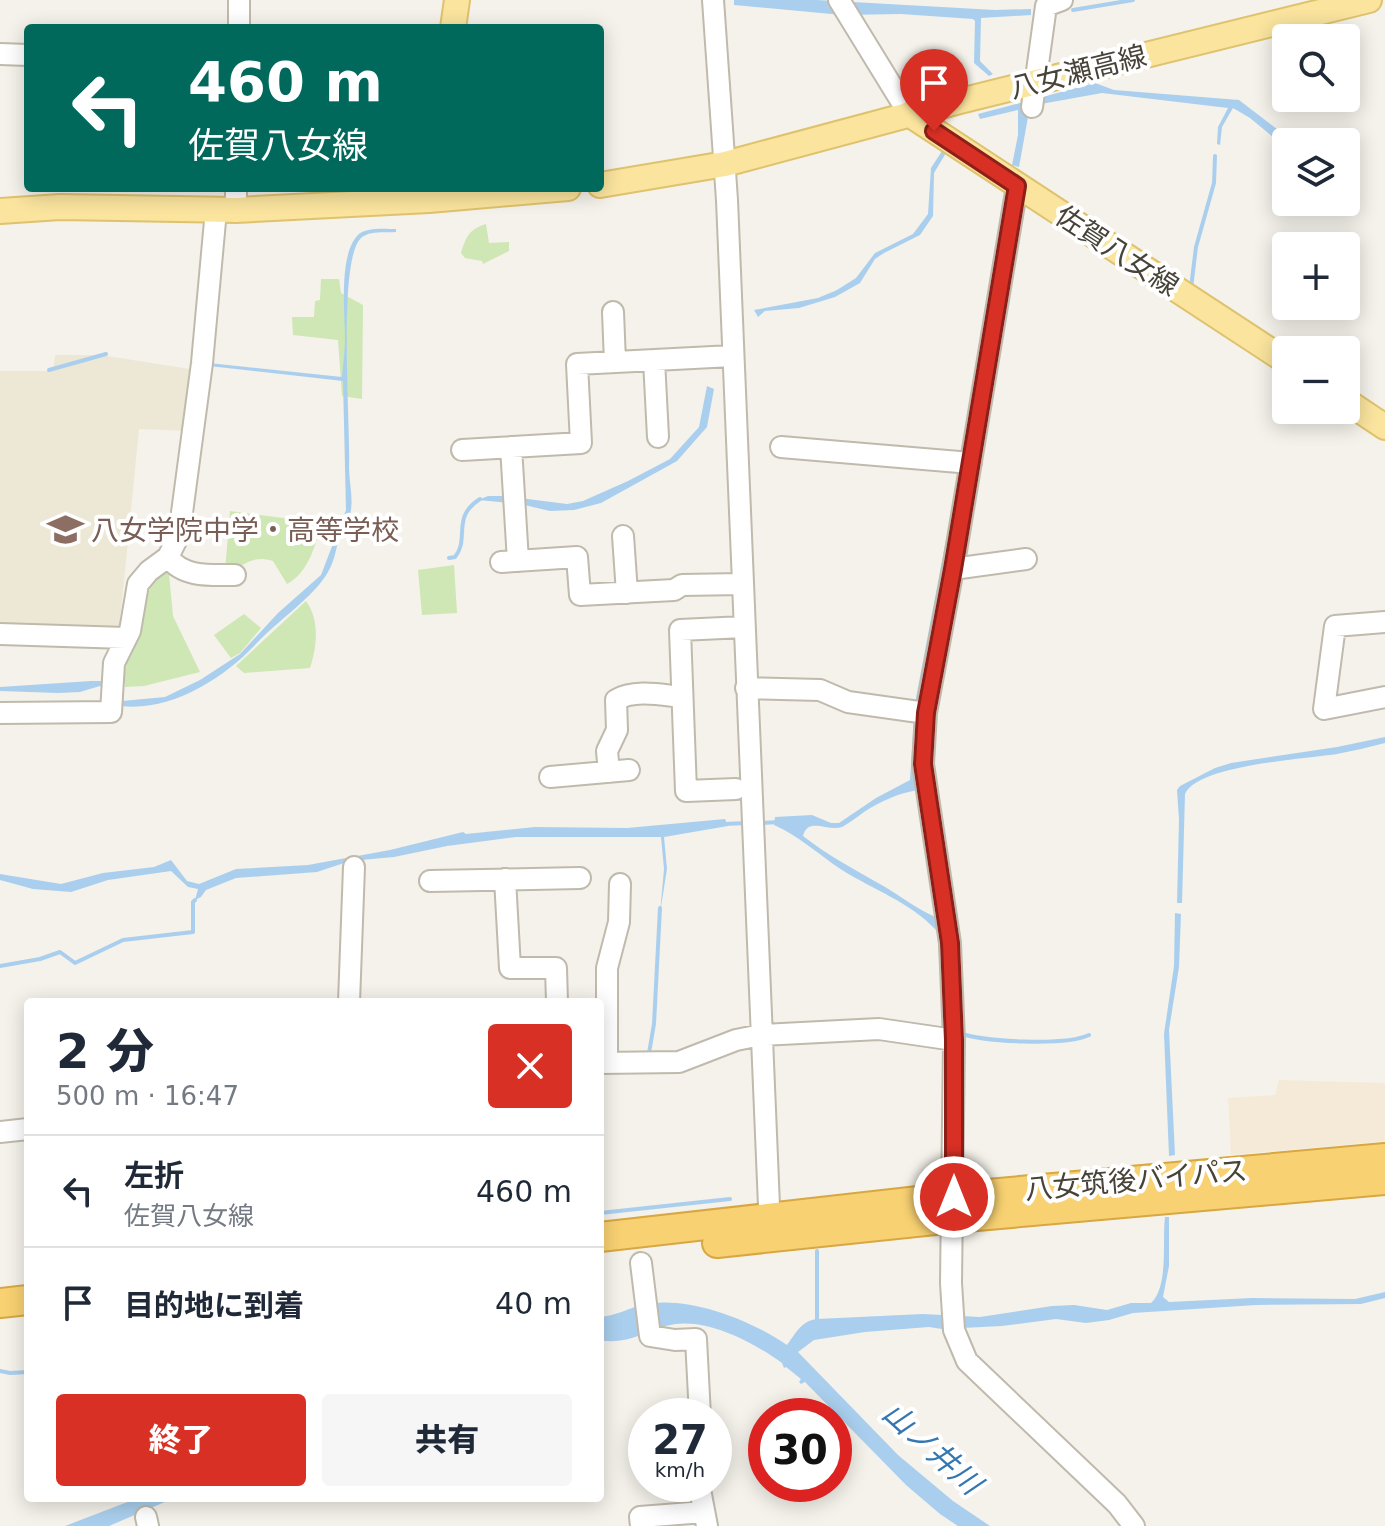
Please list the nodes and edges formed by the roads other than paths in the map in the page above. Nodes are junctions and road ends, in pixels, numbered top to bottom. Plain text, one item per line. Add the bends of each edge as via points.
1 (239, 0) edge
2 (457, 0) edge
3 (713, 0) edge
4 (839, 0) edge
5 (1062, 0) edge
6 (1369, 0) edge
7 (239, 24) edge
8 (454, 24) edge
9 (0, 54) edge
10 (24, 55) edge
11 (1033, 96) junction
12 (909, 114) junction
13 (725, 164) junction
14 (604, 184) edge
15 (1017, 186) junction
16 (476, 192) edge
17 (430, 194) edge
18 (229, 206) edge
19 (0, 211) edge
20 (613, 312) dead end
21 (1272, 352) edge
22 (732, 356) junction
23 (654, 360) junction
24 (615, 362) junction
25 (1360, 410) edge
26 (1385, 427) edge
27 (658, 437) dead end
28 (511, 447) junction
29 (781, 447) dead end
30 (462, 450) dead end
31 (971, 463) junction
32 (623, 536) dead end
33 (168, 557) junction
34 (1026, 559) dead end
35 (235, 575) dead end
36 (946, 580) junction
37 (742, 584) junction
38 (627, 593) junction
39 (1385, 622) edge
40 (744, 627) junction
41 (0, 634) edge
42 (126, 638) junction
43 (746, 688) junction
44 (682, 697) junction
45 (1385, 697) edge
46 (0, 713) edge
47 (926, 713) junction
48 (550, 777) dead end
49 (736, 789) dead end
50 (354, 867) dead end
51 (580, 878) dead end
52 (505, 879) junction
53 (430, 881) dead end
54 (620, 884) dead end
55 (349, 998) edge
56 (557, 998) edge
57 (761, 1035) junction
58 (604, 1039) edge
59 (954, 1040) junction
60 (604, 1063) edge
61 (24, 1129) edge
62 (0, 1132) edge
63 (1385, 1158) edge
64 (1385, 1180) edge
65 (954, 1208) junction
66 (769, 1228) junction
67 (604, 1237) edge
68 (604, 1254) edge
69 (641, 1263) dead end
70 (24, 1300) edge
71 (0, 1303) edge
72 (24, 1316) edge
73 (0, 1319) edge
74 (699, 1398) edge
75 (706, 1519) edge
76 (641, 1526) edge
77 (1134, 1526) edge

1 - 7 street
2 - 8 main road
3 - 13 street
4 - 12 street
5 - 11 street via 1046,6
6 - 11 main road, 八女瀬高線
9 - 10 street
11 - 12 main road, 八女瀬高線
12 - 13 main road, 八女瀬高線
12 - 15 main road, 佐賀八女線
13 - 14 main road, 八女瀬高線
13 - 22 street
15 - 21 main road, 佐賀八女線
15 - 31 street via 979,362
16 - 17 main road
17 - 18 main road
18 - 19 main road
18 - 33 street via 179,535
20 - 24 street
22 - 23 street
22 - 37 street
23 - 24 street
23 - 27 street
24 - 28 street via 577,364 581,443
25 - 26 main road
28 - 30 street
28 - 38 street via 510,561 577,557 580,595
29 - 31 street
31 - 36 street via 957,499
32 - 38 street
33 - 35 street via 185,571
33 - 42 street via 138,584
34 - 36 street
36 - 47 street
37 - 38 street
37 - 40 street
39 - 45 street via 1335,626 1324,709
40 - 43 street
40 - 44 street via 680,630
41 - 42 street
42 - 46 street via 114,663 111,712
43 - 47 street via 820,690 848,702
43 - 57 street
44 - 48 street via 647,694 616,700 617,730 607,751 619,771
44 - 49 street via 686,791
47 - 59 street via 923,764 950,943
50 - 55 street
51 - 52 street
52 - 53 street
52 - 56 street via 510,968 556,968
54 - 58 street via 619,922 607,968
57 - 59 street via 879,1029
57 - 60 street via 679,1062
57 - 66 street
59 - 65 street
61 - 62 street
63 - 65 highway, 八女筑後バイパス
64 - 65 highway, 八女筑後バイパス
65 - 66 highway, 八女筑後バイパス
65 - 77 street via 954,1322 967,1361
66 - 67 highway, 八女筑後バイパス
66 - 68 highway, 八女筑後バイパス
69 - 74 street via 650,1336 696,1339
70 - 71 highway
72 - 73 highway
75 - 76 street via 640,1517

